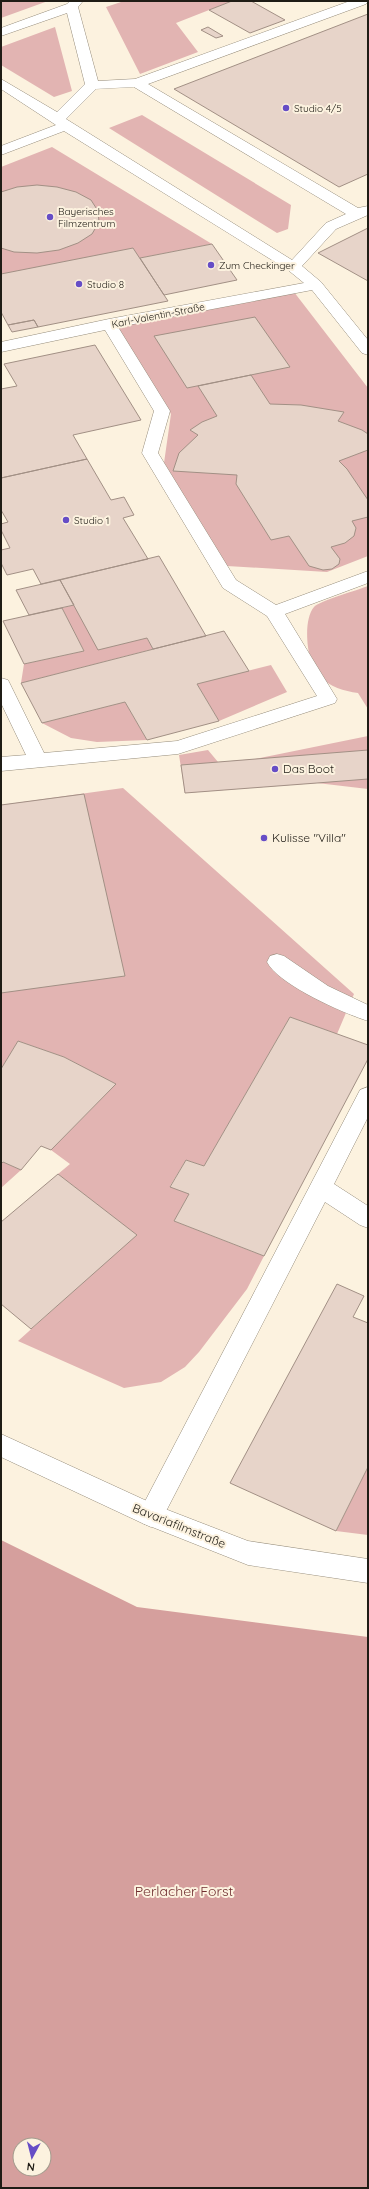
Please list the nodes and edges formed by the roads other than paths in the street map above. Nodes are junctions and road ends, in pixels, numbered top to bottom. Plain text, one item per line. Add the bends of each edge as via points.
1 (362, 1) edge
2 (74, 4) edge
3 (1, 32) edge
4 (1, 83) edge
5 (137, 83) junction
6 (92, 85) junction
7 (62, 123) junction
8 (1, 151) edge
9 (362, 212) edge
10 (293, 267) junction
11 (316, 285) junction
12 (109, 324) junction
13 (1, 347) edge
14 (368, 350) edge
15 (368, 577) edge
16 (274, 612) junction
17 (1, 684) edge
18 (38, 760) junction
19 (1, 764) edge
20 (277, 962) dead end
21 (368, 1013) edge
22 (368, 1096) edge
23 (321, 1187) junction
24 (368, 1218) edge
25 (1, 1445) edge
26 (151, 1516) junction
27 (368, 1571) edge

1 - 5 street
2 - 3 street
2 - 6 street
4 - 7 street
5 - 6 street
5 - 9 street
6 - 7 street
7 - 8 street
7 - 10 street
9 - 10 street via 331,226
10 - 11 street
11 - 12 street, Karl-Valentin-Straße
11 - 14 street
12 - 13 street, Karl-Valentin-Straße
12 - 16 street via 162,411 150,453 229,584
15 - 16 street
16 - 18 street via 328,699 178,747
17 - 18 street
18 - 19 street
20 - 21 street via 313,990
22 - 23 street
23 - 24 street
23 - 26 street
25 - 26 street, Bavariafilmstraße
26 - 27 street, Bavariafilmstraße via 248,1553

